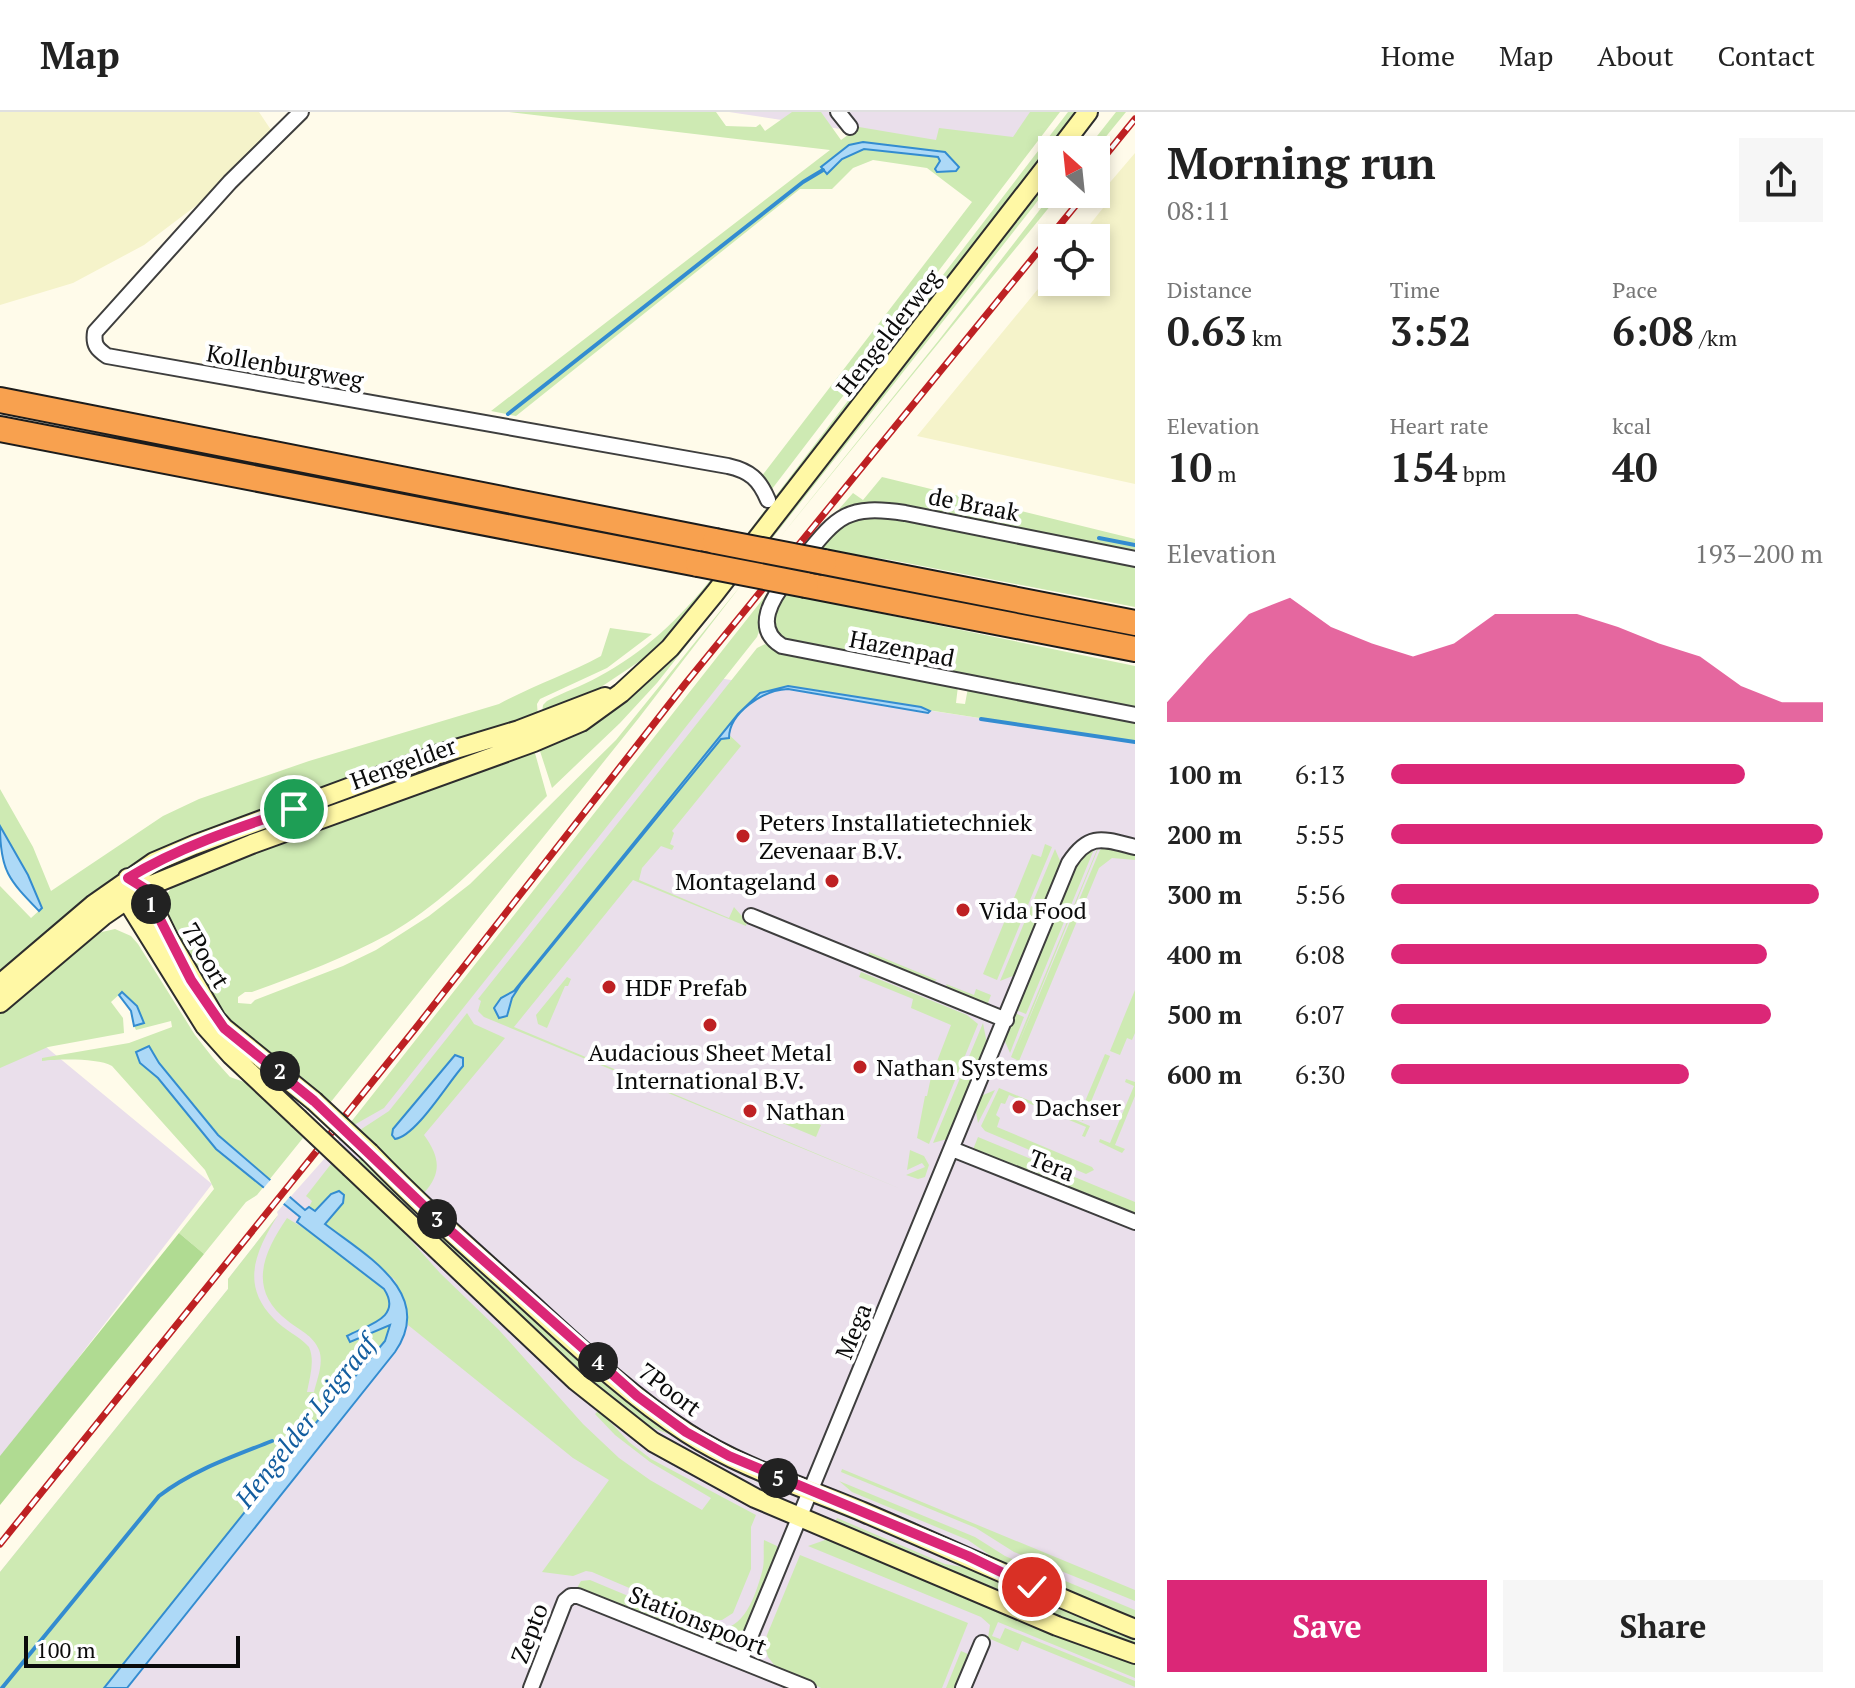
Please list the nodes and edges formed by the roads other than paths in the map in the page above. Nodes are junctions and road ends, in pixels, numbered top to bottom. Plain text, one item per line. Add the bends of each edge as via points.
1 (301, 112) edge
2 (838, 112) edge
3 (1088, 112) edge
4 (850, 127) dead end
5 (1070, 136) edge
6 (1038, 177) edge
7 (0, 400) edge
8 (0, 429) edge
9 (768, 500) dead end
10 (762, 533) joint
11 (820, 553) junction
12 (1135, 559) edge
13 (1135, 623) edge
14 (1135, 649) edge
15 (1135, 715) edge
16 (1135, 847) edge
17 (136, 883) junction
18 (126, 899) junction
19 (751, 916) dead end
20 (0, 984) edge
21 (0, 1003) edge
22 (1006, 1020) junction
23 (952, 1149) junction
24 (1135, 1222) edge
25 (811, 1490) junction
26 (800, 1516) junction
27 (571, 1596) joint
28 (1135, 1629) edge
29 (982, 1643) dead end
30 (1135, 1654) edge
31 (741, 1659) junction
32 (531, 1688) edge
33 (808, 1688) edge
34 (963, 1688) edge

1 - 9 street, Kollenburgweg via 95,332 97,349 107,356 737,468 754,477
2 - 4 street
3 - 5 street
6 - 10 street, Hengelderweg
7 - 11 highway, bridge via 715,541
8 - 14 highway, bridge
10 - 17 street, Hengelder via 670,648 621,693 194,845 154,862
11 - 12 street, de Braak via 841,518 873,509
11 - 13 highway
11 - 15 street, Hazenpad via 776,592 767,614 769,633 782,646
16 - 22 street, Mega via 1092,840 1078,848
17 - 18 street
17 - 20 street, Hengelder via 58,932
17 - 25 street, 7Poort, bridge via 191,980 230,1034 314,1101 446,1227 637,1396 712,1448
18 - 21 street
18 - 26 street, 7Poort, bridge via 205,1026 239,1063 576,1381 689,1464
19 - 22 street
22 - 23 street, Mega
23 - 24 street, Tera
23 - 25 street, Mega
25 - 26 street, Mega
25 - 28 street, 7Poort
26 - 30 street, 7Poort
26 - 31 street, Mega
27 - 31 street, Stationspoort
27 - 32 street, Zepto
29 - 34 street
31 - 33 street, Stationspoort

